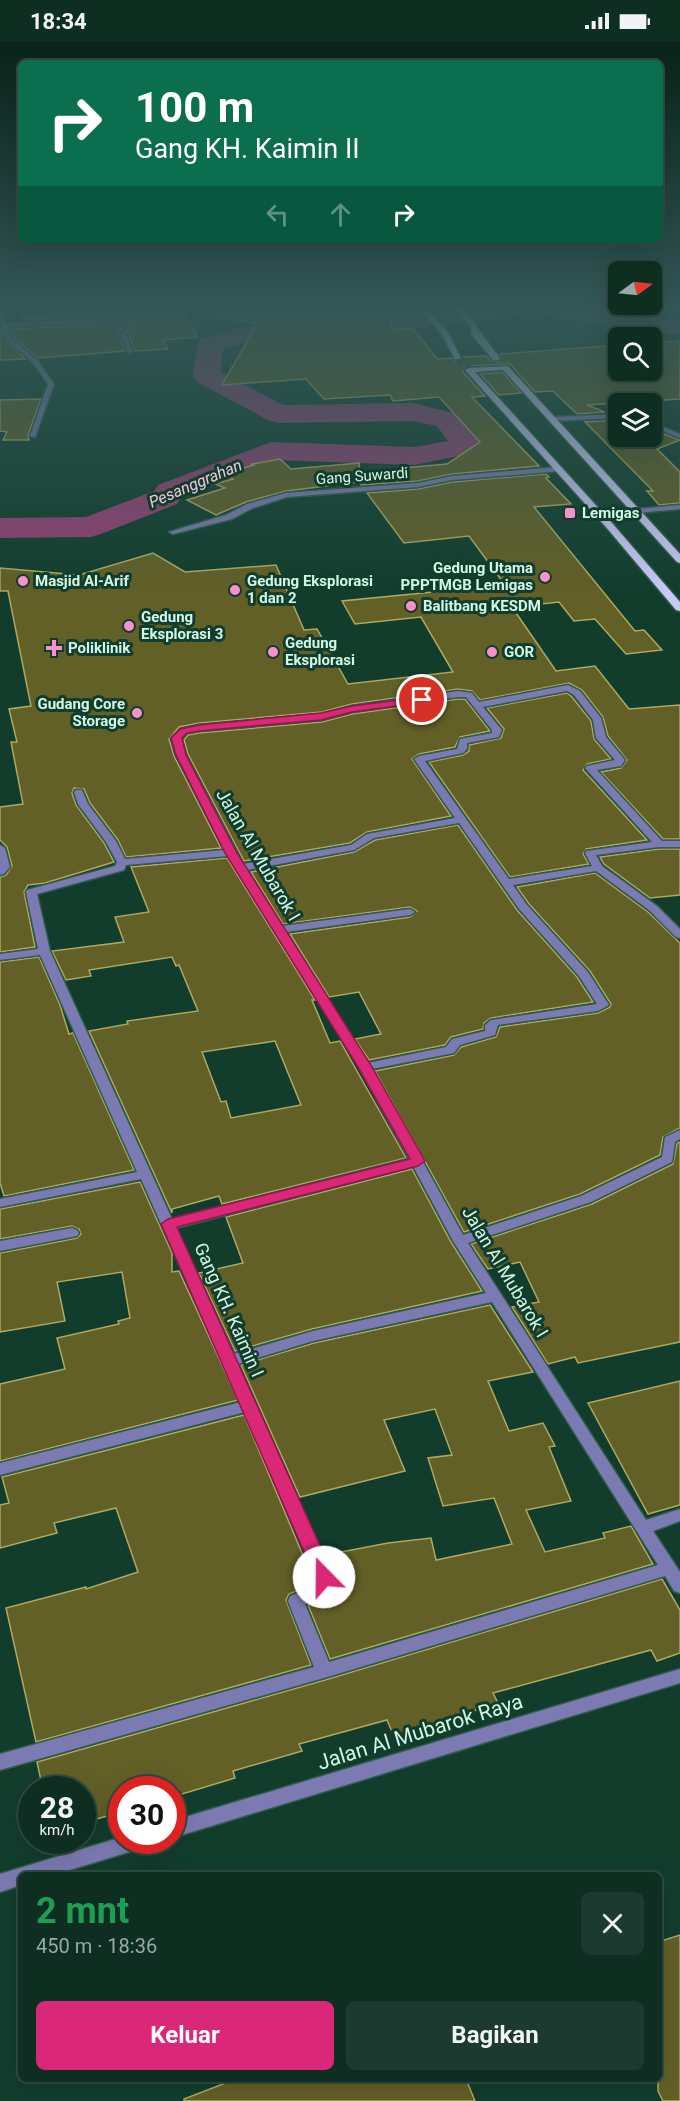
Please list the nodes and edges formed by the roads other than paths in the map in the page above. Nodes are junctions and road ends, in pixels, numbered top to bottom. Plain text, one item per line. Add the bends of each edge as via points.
1 (46, 402) edge
2 (498, 402) edge
3 (537, 402) edge
4 (608, 416) edge
5 (552, 419) junction
6 (662, 429) edge
7 (33, 436) dead end
8 (680, 436) edge
9 (558, 469) junction
10 (680, 507) edge
11 (637, 511) junction
12 (173, 532) dead end
13 (680, 560) edge
14 (680, 608) edge
15 (479, 705) junction
16 (80, 792) dead end
17 (461, 820) junction
18 (659, 844) junction
19 (680, 844) edge
20 (0, 848) edge
21 (231, 853) junction
22 (122, 862) junction
23 (240, 868) junction
24 (598, 868) junction
25 (0, 872) edge
26 (506, 883) junction
27 (410, 912) dead end
28 (279, 930) junction
29 (680, 935) edge
30 (44, 951) junction
31 (0, 957) edge
32 (365, 1067) junction
33 (680, 1134) edge
34 (418, 1161) junction
35 (146, 1174) junction
36 (0, 1203) edge
37 (168, 1224) junction
38 (72, 1233) dead end
39 (460, 1241) junction
40 (0, 1246) edge
41 (495, 1296) junction
42 (230, 1361) junction
43 (250, 1405) junction
44 (0, 1469) edge
45 (680, 1515) edge
46 (642, 1527) junction
47 (670, 1568) junction
48 (680, 1586) edge
49 (324, 1671) junction
50 (680, 1676) edge
51 (0, 1762) edge
52 (186, 1826) edge
53 (108, 1850) edge
54 (35, 1872) edge
55 (18, 1876) edge
56 (1, 1879) edge

1 - 7 street
2 - 9 main road
3 - 5 main road
4 - 5 street
5 - 11 main road
6 - 8 street
9 - 12 street, Gang Suwardi via 286,495 229,517
9 - 14 main road
10 - 11 street
11 - 13 main road
15 - 17 street via 497,730 496,735 465,739 460,752 419,758
15 - 18 street via 568,688 576,691 598,720 601,738 620,760 618,764 590,768
15 - 21 street, Jalan Al Mubarok I via 469,695 458,694 321,717 184,731 176,738 181,755
16 - 22 street via 83,804
17 - 23 street via 371,836 354,847
17 - 26 street
18 - 19 street
18 - 24 street via 590,853
20 - 25 street via 5,867
21 - 22 street
21 - 23 street, Jalan Al Mubarok I
22 - 30 street, Gang KH. Kaimin I via 120,868 31,892
23 - 28 street, Jalan Al Mubarok I
24 - 26 street
24 - 29 street via 653,908
26 - 32 street via 584,974 603,1005 495,1022 491,1034 456,1042 450,1050
27 - 28 street
28 - 32 street, Jalan Al Mubarok I
30 - 31 street
30 - 35 street, Gang KH. Kaimin I
32 - 34 street, Jalan Al Mubarok I
33 - 39 street via 669,1140 668,1159 586,1199
34 - 37 street
34 - 39 street, Jalan Al Mubarok I
35 - 36 street
35 - 37 street, Gang KH. Kaimin I
37 - 42 street, Gang KH. Kaimin I
38 - 40 street
39 - 41 street, Jalan Al Mubarok I
41 - 42 street via 313,1336
41 - 46 street, Jalan Al Mubarok I
42 - 43 street, Gang KH. Kaimin I
43 - 44 street
43 - 49 street, Gang KH. Kaimin I via 324,1577 327,1588 296,1601
45 - 46 street
46 - 47 street, Jalan Al Mubarok I
47 - 48 street, Jalan Al Mubarok I
47 - 49 street
49 - 51 street
50 - 52 street, Jalan Al Mubarok Raya
53 - 54 street
55 - 56 street

